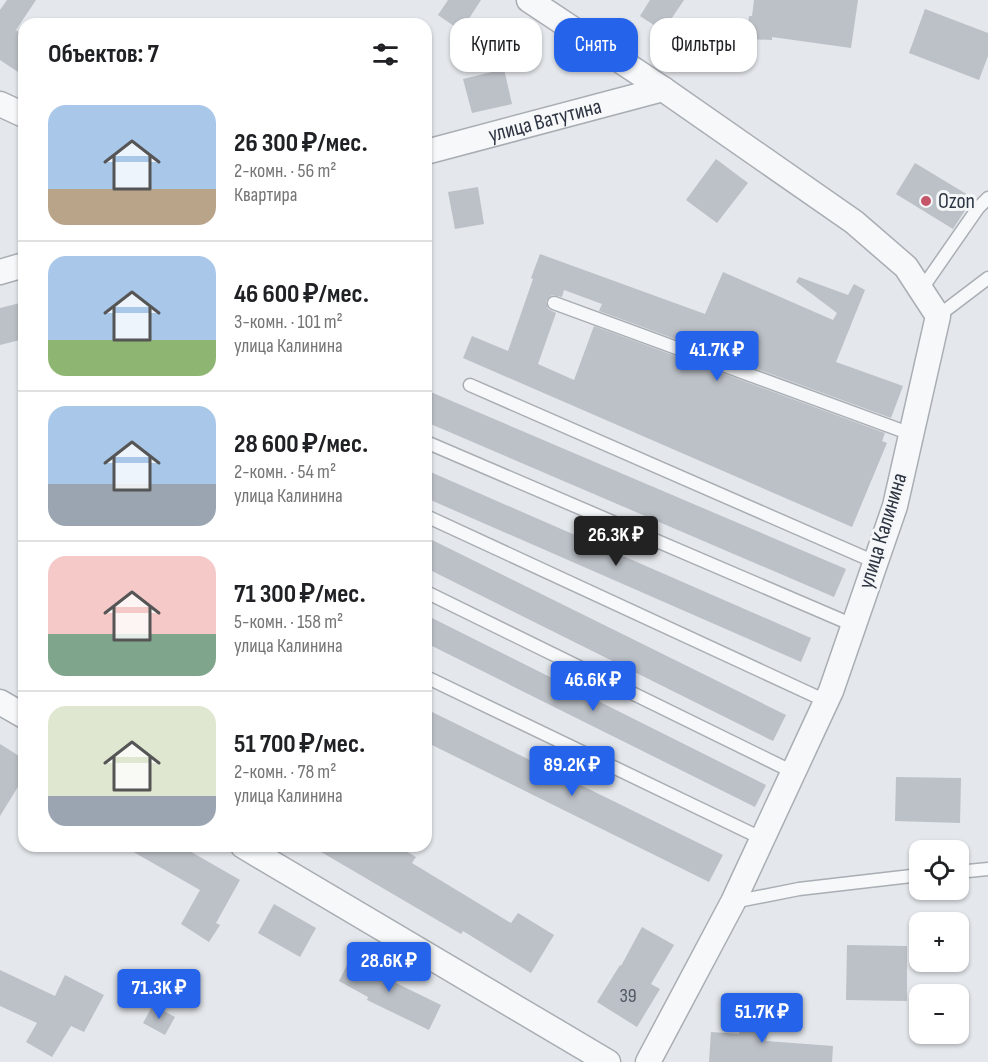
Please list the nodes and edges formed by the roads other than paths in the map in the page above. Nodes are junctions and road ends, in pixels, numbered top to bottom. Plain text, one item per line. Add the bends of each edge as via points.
1 (529, 0) edge
2 (663, 89) junction
3 (0, 104) edge
4 (18, 112) edge
5 (432, 150) edge
6 (988, 198) edge
7 (18, 266) edge
8 (0, 272) edge
9 (988, 278) edge
10 (921, 290) junction
11 (554, 303) dead end
12 (938, 316) junction
13 (470, 385) dead end
14 (911, 434) junction
15 (432, 445) edge
16 (432, 519) edge
17 (875, 562) junction
18 (432, 595) edge
19 (853, 626) junction
20 (432, 680) edge
21 (826, 701) junction
22 (0, 702) edge
23 (18, 712) edge
24 (793, 772) junction
25 (763, 838) junction
26 (253, 852) edge
27 (988, 869) edge
28 (969, 871) edge
29 (909, 876) edge
30 (734, 902) junction
31 (608, 1062) edge
32 (648, 1062) edge

1 - 2 street
2 - 5 street, улица Ватутина
2 - 10 street via 854,222 906,267
3 - 4 street
6 - 10 lane
7 - 8 street
9 - 12 lane
10 - 12 street
11 - 14 lane
12 - 14 street, улица Калинина
13 - 17 lane
14 - 17 street, улица Калинина via 895,506
15 - 19 lane
16 - 21 lane
17 - 19 street, улица Калинина
18 - 24 lane
19 - 21 street, улица Калинина
20 - 25 lane
21 - 24 street, улица Калинина
22 - 23 street
24 - 25 street, улица Калинина
25 - 30 street, улица Калинина
26 - 31 street
27 - 28 lane
29 - 30 lane via 799,889
30 - 32 street, улица Калинина

